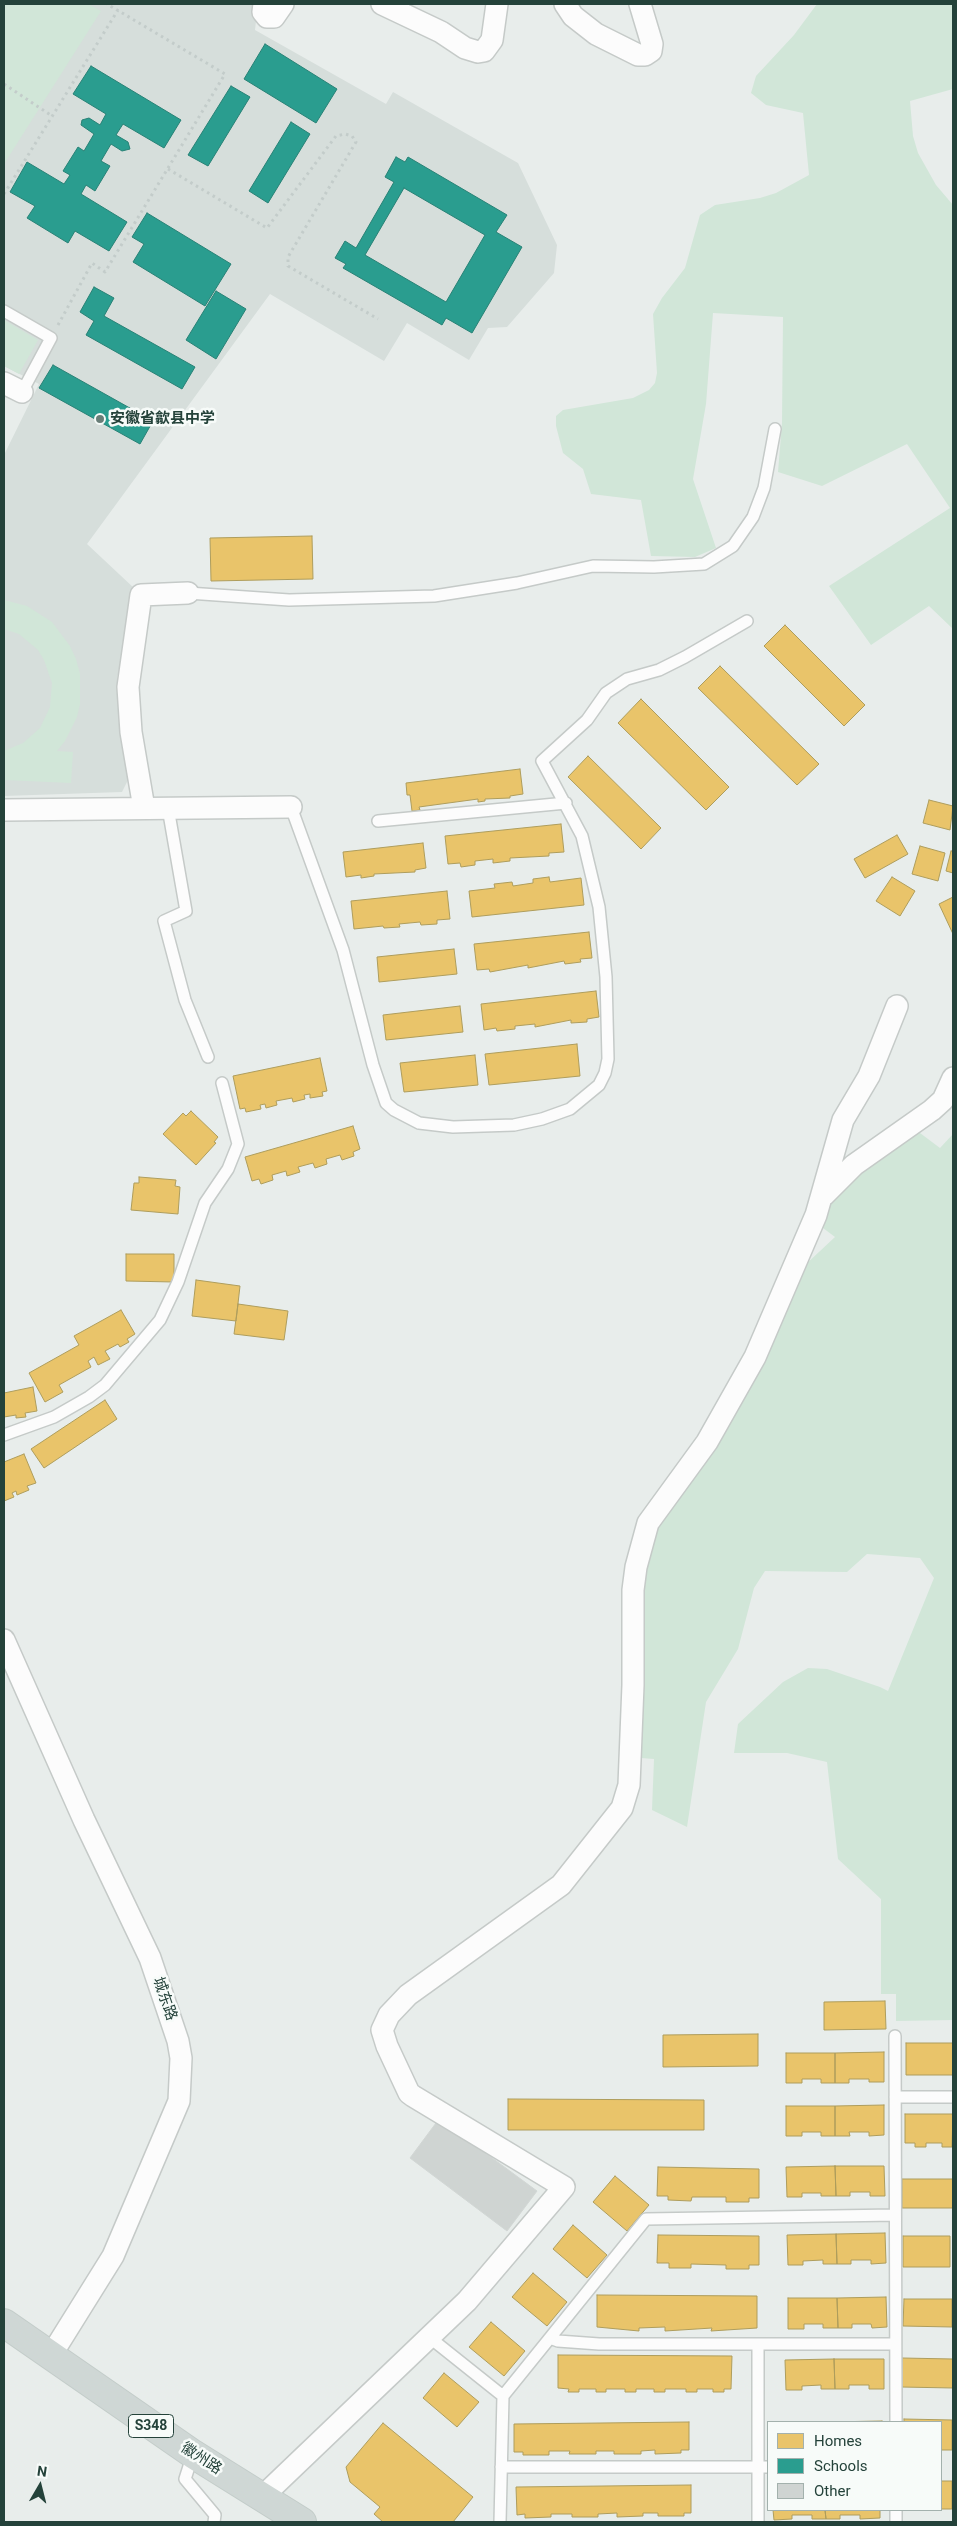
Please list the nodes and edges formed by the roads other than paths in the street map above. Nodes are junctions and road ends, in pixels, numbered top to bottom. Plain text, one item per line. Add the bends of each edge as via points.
1 (264, 4) edge
2 (283, 4) edge
3 (382, 4) edge
4 (497, 4) edge
5 (565, 4) edge
6 (640, 4) edge
7 (4, 311) edge
8 (13, 387) edge
9 (775, 429) dead end
10 (188, 593) joint
11 (747, 621) dead end
12 (566, 803) junction
13 (291, 807) joint
14 (144, 808) junction
15 (168, 808) junction
16 (4, 810) edge
17 (378, 821) dead end
18 (897, 1006) dead end
19 (208, 1057) dead end
20 (953, 1078) edge
21 (222, 1084) dead end
22 (821, 1199) junction
23 (4, 1435) edge
24 (4, 1640) edge
25 (895, 2036) dead end
26 (895, 2097) junction
27 (953, 2097) edge
28 (895, 2215) junction
29 (4, 2323) edge
30 (430, 2337) junction
31 (550, 2338) junction
32 (758, 2344) junction
33 (895, 2344) junction
34 (50, 2357) junction
35 (503, 2396) junction
36 (896, 2421) edge
37 (193, 2454) junction
38 (501, 2467) junction
39 (763, 2467) edge
40 (262, 2497) junction
41 (214, 2522) edge
42 (302, 2522) edge
43 (500, 2522) edge
44 (758, 2522) edge

1 - 2 street via 263,12 267,17 274,17
3 - 4 street via 478,52 484,51 492,40
5 - 6 street via 573,16 596,34 638,55 645,55 652,44
7 - 8 lane via 50,338
9 - 10 lane via 764,488 753,517 733,546 704,564 593,566 434,596 289,600
10 - 14 street via 141,595 128,687 130,724
11 - 12 lane via 685,657 659,670 627,680 606,693 587,720 542,761
12 - 13 lane via 582,836 599,907 608,1018 605,1073 600,1085 570,1109 523,1123 476,1128 419,1123 386,1103 343,950
12 - 17 lane
13 - 15 street
14 - 15 street
14 - 16 street
15 - 19 lane via 186,912 164,921 185,1000
18 - 22 street via 870,1076 843,1120
20 - 22 street via 943,1100 854,1165
21 - 23 lane via 238,1144 228,1169 205,1203 176,1289 160,1320 105,1384 89,1397 54,1417
22 - 30 street via 755,1357 688,1470 648,1523 633,1590 629,1785 622,1808 561,1885 408,1995 389,2015 382,2030 413,2096 564,2187 467,2301
24 - 34 street, 城东路 via 150,1958 178,2041 181,2067 180,2101 113,2256
25 - 26 lane
26 - 27 lane
26 - 28 lane
28 - 31 lane via 646,2219
28 - 33 lane
29 - 34 main road, 徽州路 / S348
30 - 35 lane
30 - 40 street
31 - 32 lane via 599,2344
31 - 35 lane
32 - 33 lane
32 - 39 lane
33 - 36 lane
34 - 37 main road, 徽州路 / S348
35 - 38 lane
37 - 40 main road, 徽州路 / S348
37 - 41 lane via 185,2479 215,2515
38 - 39 lane
38 - 43 lane
39 - 44 lane
40 - 42 main road, 徽州路 / S348

